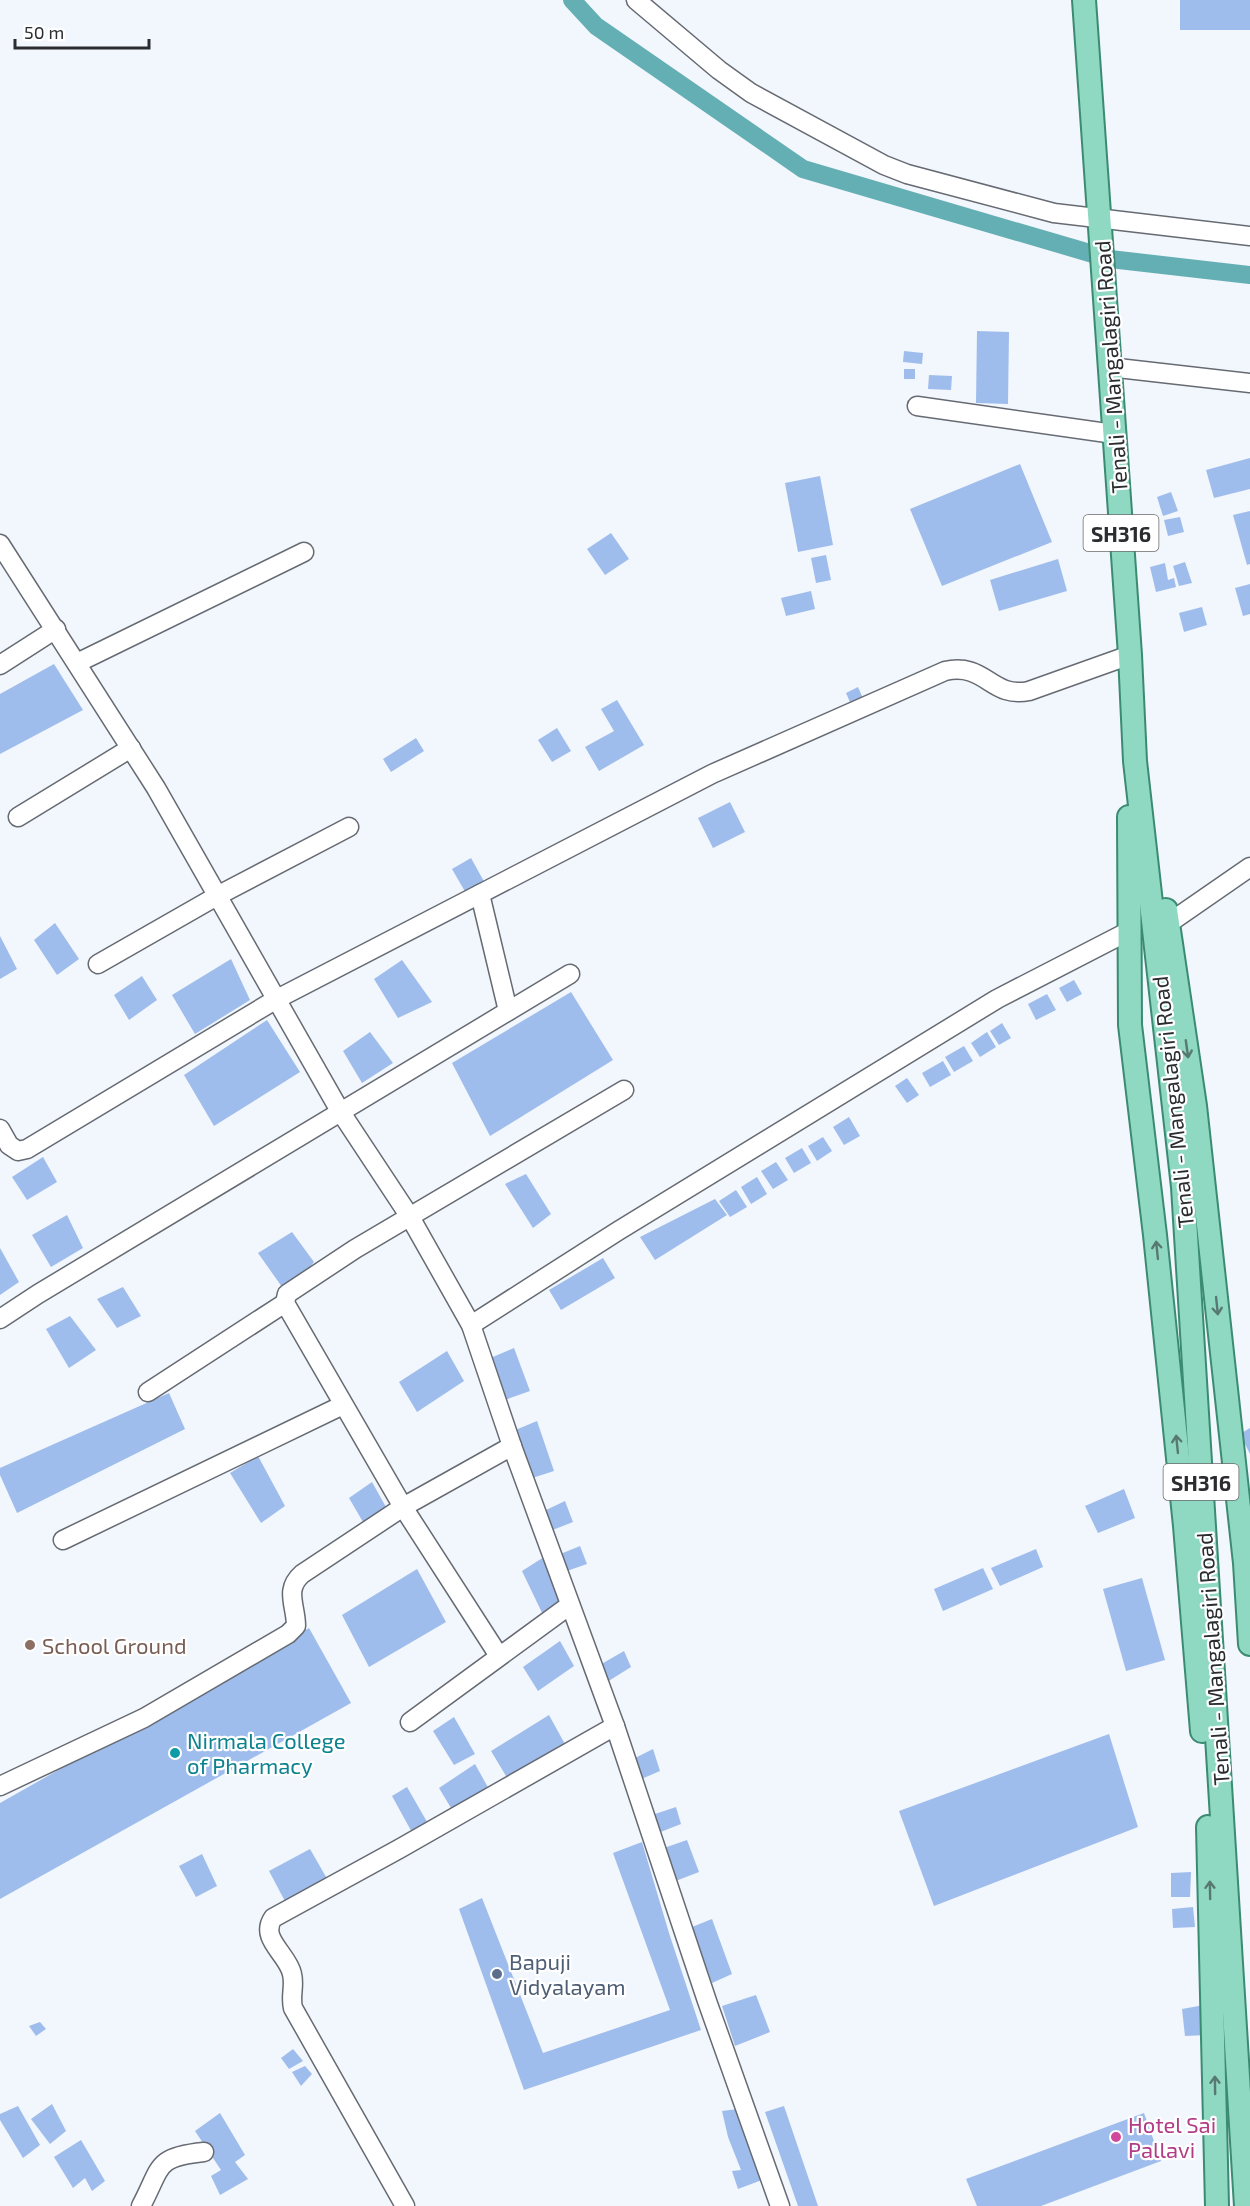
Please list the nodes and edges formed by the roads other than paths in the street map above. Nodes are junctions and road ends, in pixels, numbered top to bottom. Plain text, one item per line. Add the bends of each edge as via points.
1 (636, 0) edge
2 (1084, 0) edge
3 (1100, 221) junction
4 (1250, 236) edge
5 (1109, 368) junction
6 (1250, 383) edge
7 (917, 406) dead end
8 (1114, 434) junction
9 (0, 544) edge
10 (304, 552) dead end
11 (56, 629) junction
12 (1130, 655) junction
13 (77, 663) junction
14 (0, 665) edge
15 (1133, 715) junction
16 (131, 748) junction
17 (18, 817) dead end
18 (349, 827) dead end
19 (1250, 867) edge
20 (480, 894) junction
21 (217, 896) junction
22 (1169, 923) junction
23 (1129, 932) junction
24 (98, 964) dead end
25 (570, 974) dead end
26 (275, 1000) junction
27 (508, 1011) junction
28 (624, 1090) dead end
29 (340, 1112) junction
30 (0, 1129) edge
31 (410, 1217) junction
32 (285, 1303) junction
33 (0, 1319) edge
34 (471, 1325) junction
35 (148, 1392) dead end
36 (343, 1405) junction
37 (512, 1446) junction
38 (403, 1507) junction
39 (63, 1540) dead end
40 (570, 1605) junction
41 (1250, 1644) edge
42 (500, 1656) junction
43 (410, 1722) dead end
44 (615, 1726) junction
45 (0, 1786) edge
46 (204, 2152) dead end
47 (141, 2206) edge
48 (405, 2206) edge
49 (780, 2206) edge
50 (1217, 2206) edge
51 (1246, 2206) edge

1 - 3 street via 751,93 884,165 925,180
2 - 3 main road, Tenali - Mangalagiri Road / SH316
3 - 4 street
3 - 5 main road, Tenali - Mangalagiri Road / SH316
5 - 6 street
5 - 8 main road, Tenali - Mangalagiri Road / SH316
7 - 8 street
8 - 12 main road, Tenali - Mangalagiri Road / SH316
9 - 11 street
10 - 13 street
11 - 13 street
11 - 14 street
12 - 15 main road, Tenali - Mangalagiri Road / SH316
12 - 20 street via 1016,694 976,672 958,668 945,671 712,774
13 - 16 street
15 - 22 main road
15 - 23 main road
15 - 51 main road, Tenali - Mangalagiri Road / SH316 via 1183,1187
16 - 17 street
16 - 21 street
18 - 21 street
19 - 22 street
20 - 26 street
20 - 27 street
21 - 24 street
21 - 26 street
22 -> 41 main road via 1197,1118 1245,1563
23 - 34 street via 997,999
50 -> 23 main road via 1208,1806 1185,1526 1130,1025
25 - 27 street
26 - 29 street
26 - 30 street via 27,1149 18,1151 9,1145
27 - 29 street
28 - 31 street
29 - 31 street
29 - 33 street
31 - 32 street via 287,1294
31 - 34 street
32 - 35 street
32 - 36 street
34 - 37 street
36 - 38 street
36 - 39 street
37 - 38 street
37 - 40 street
38 - 42 street
38 - 45 street via 294,1581 296,1626 288,1634 144,1718
40 - 42 street
40 - 44 street
42 - 43 street
44 - 48 street via 273,1918 268,1926 292,1972 293,2007
44 - 49 street via 706,2001
46 - 47 street via 181,2154 162,2164

